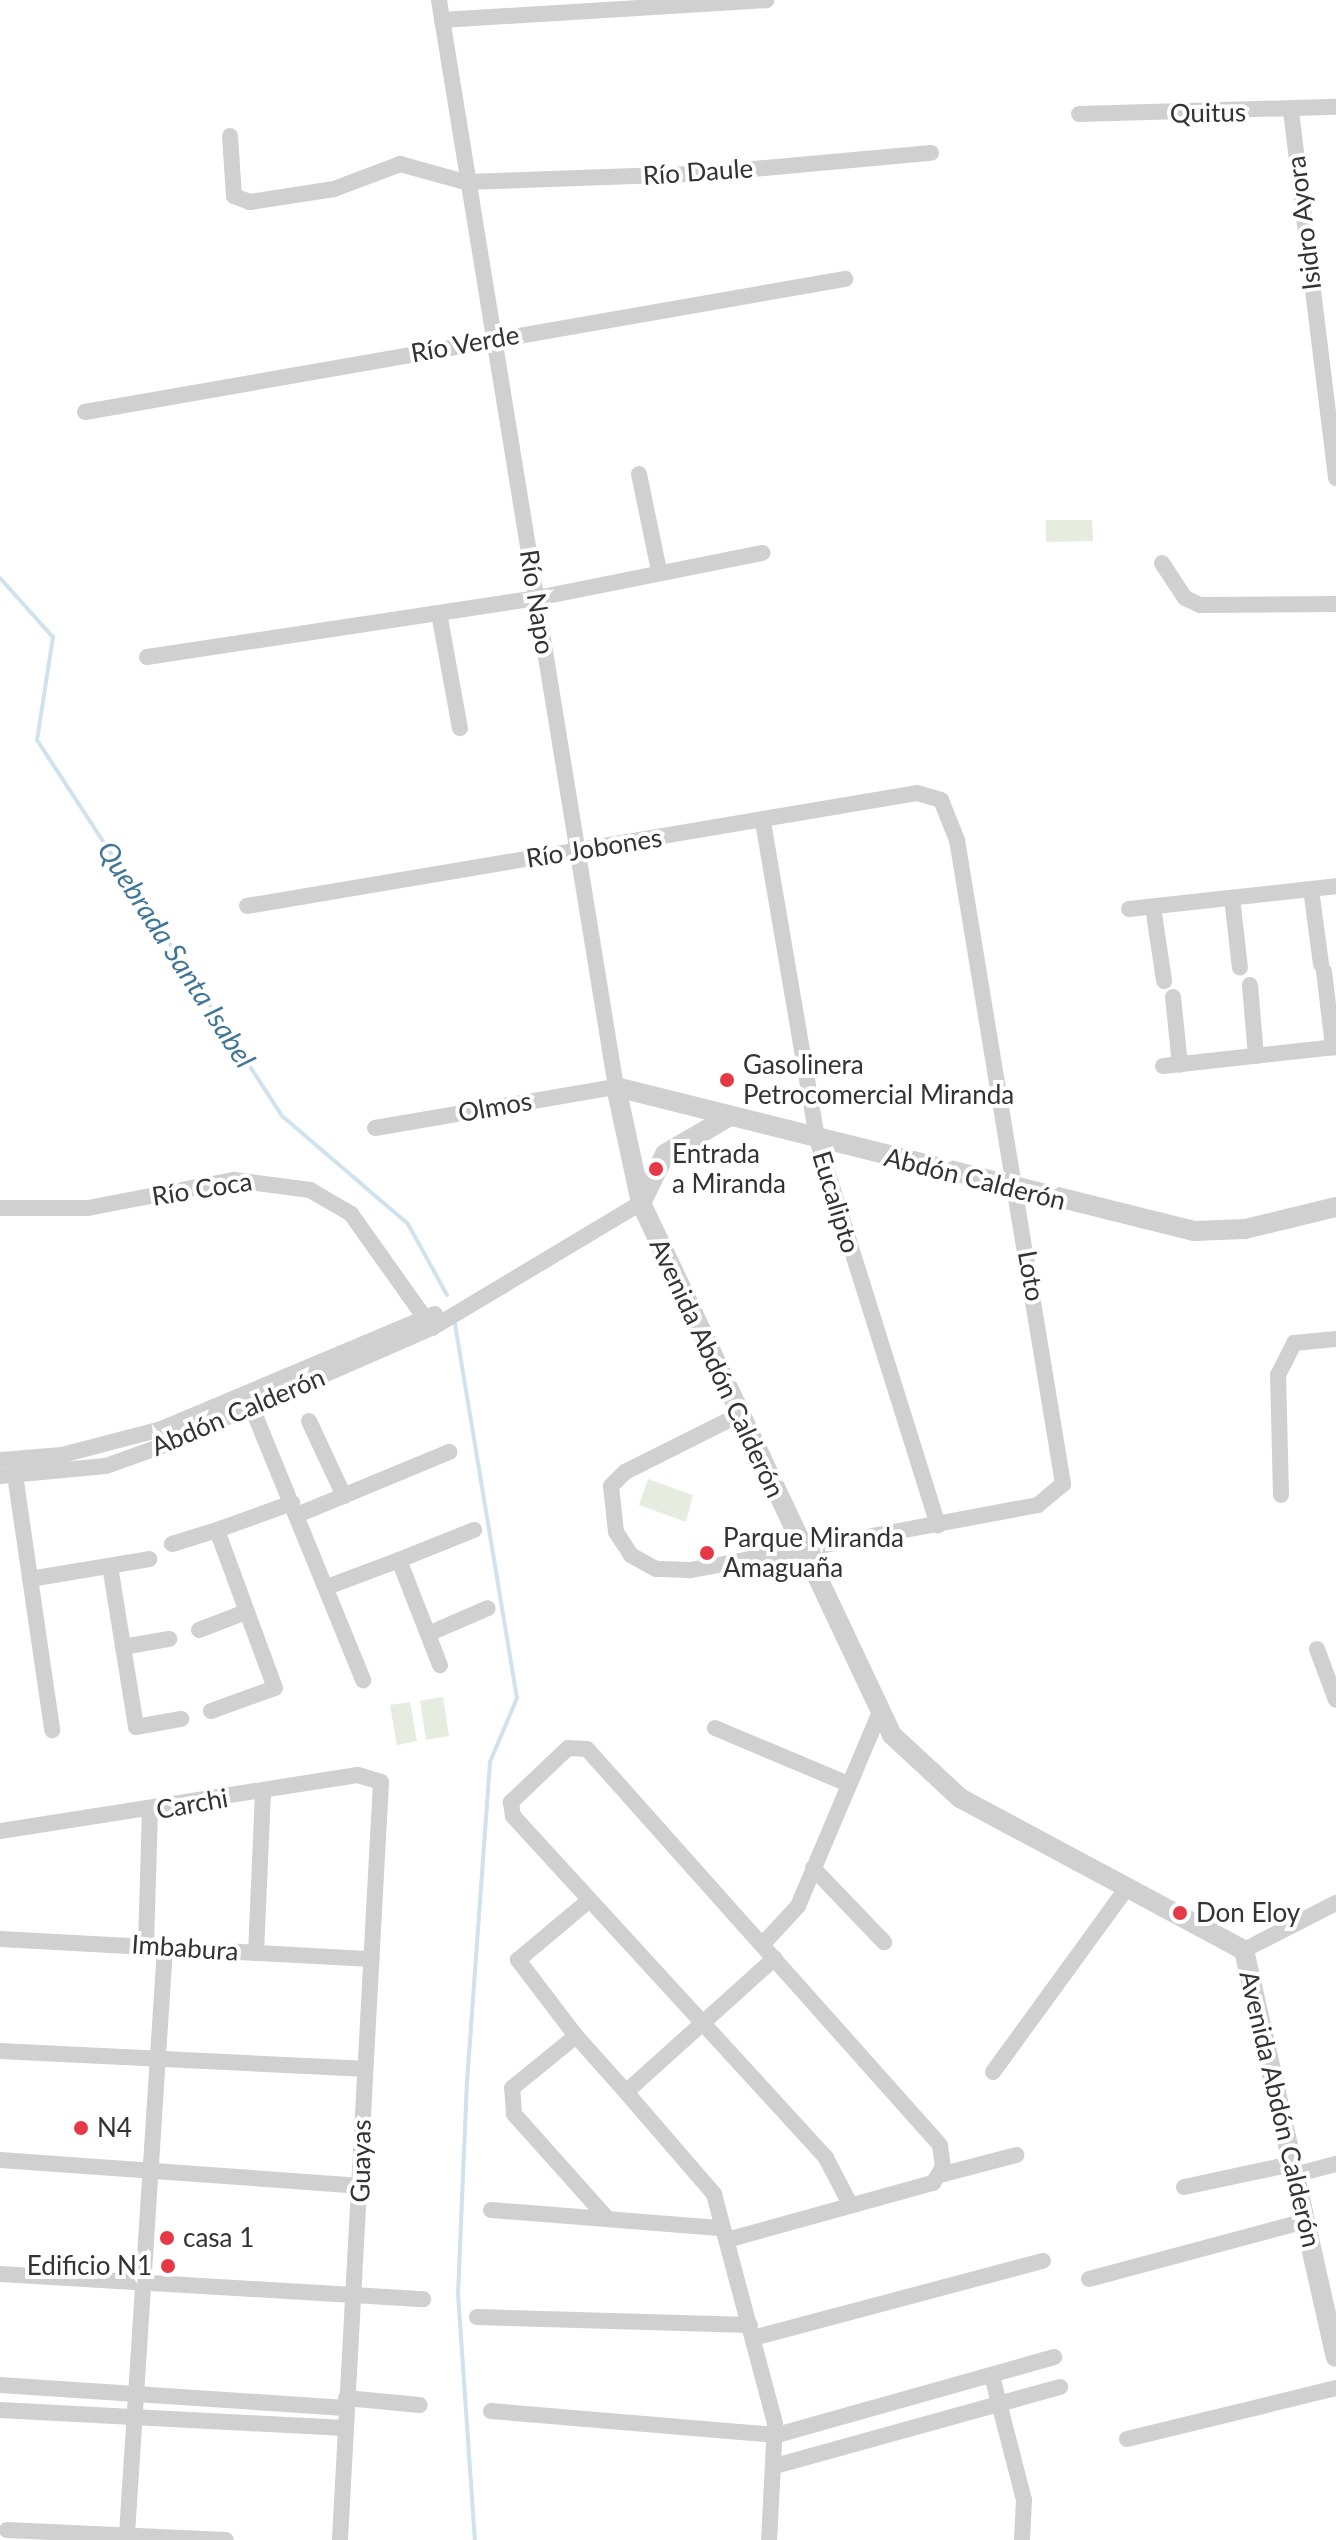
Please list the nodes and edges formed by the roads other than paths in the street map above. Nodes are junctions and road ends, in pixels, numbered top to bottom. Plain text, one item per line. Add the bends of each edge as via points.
1 (439, 0) edge
2 (766, 0) edge
3 (442, 20) junction
4 (1336, 107) edge
5 (1291, 111) junction
6 (1079, 114) dead end
7 (230, 136) dead end
8 (931, 153) dead end
9 (465, 182) junction
10 (845, 279) dead end
11 (489, 339) junction
12 (85, 412) dead end
13 (1335, 467) edge
14 (639, 474) dead end
15 (763, 553) dead end
16 (1162, 563) dead end
17 (659, 571) junction
18 (537, 598) junction
19 (1336, 604) edge
20 (439, 613) junction
21 (147, 657) dead end
22 (460, 728) dead end
23 (941, 800) joint
24 (763, 822) junction
25 (575, 850) junction
26 (1336, 886) edge
27 (1311, 889) junction
28 (1232, 898) junction
29 (247, 906) dead end
30 (1153, 907) junction
31 (1129, 909) dead end
32 (1240, 968) dead end
33 (1164, 981) dead end
34 (1250, 985) dead end
35 (1173, 997) dead end
36 (1334, 1047) edge
37 (1256, 1056) junction
38 (616, 1087) junction
39 (728, 1117) junction
40 (375, 1128) dead end
41 (817, 1139) junction
42 (1016, 1189) junction
43 (641, 1203) junction
44 (1336, 1207) edge
45 (0, 1208) edge
46 (429, 1322) junction
47 (1336, 1339) edge
48 (249, 1400) junction
49 (739, 1415) junction
50 (309, 1421) dead end
51 (449, 1452) dead end
52 (0, 1460) edge
53 (8, 1476) edge
54 (1281, 1495) dead end
55 (344, 1496) junction
56 (295, 1509) junction
57 (938, 1525) junction
58 (217, 1530) junction
59 (474, 1530) dead end
60 (172, 1544) dead end
61 (801, 1550) junction
62 (149, 1559) dead end
63 (399, 1560) junction
64 (110, 1566) junction
65 (30, 1579) junction
66 (327, 1587) junction
67 (488, 1608) dead end
68 (246, 1612) junction
69 (199, 1630) dead end
70 (428, 1634) junction
71 (169, 1639) dead end
72 (123, 1647) junction
73 (1317, 1649) dead end
74 (440, 1665) dead end
75 (363, 1680) dead end
76 (1336, 1700) edge
77 (211, 1711) dead end
78 (880, 1712) junction
79 (181, 1719) dead end
80 (715, 1728) dead end
81 (52, 1730) dead end
82 (381, 1782) joint
83 (848, 1784) junction
84 (263, 1792) junction
85 (150, 1811) junction
86 (0, 1831) edge
87 (813, 1868) junction
88 (1128, 1886) junction
89 (587, 1902) junction
90 (1336, 1903) edge
91 (0, 1939) edge
92 (884, 1942) dead end
93 (763, 1944) junction
94 (146, 1945) junction
95 (165, 1948) junction
96 (1244, 1950) junction
97 (256, 1953) junction
98 (775, 1958) junction
99 (371, 1959) junction
100 (700, 2025) junction
101 (576, 2036) junction
102 (0, 2051) edge
103 (155, 2059) junction
104 (363, 2069) junction
105 (993, 2072) dead end
106 (626, 2092) junction
107 (1016, 2155) dead end
108 (8, 2160) edge
109 (1336, 2164) edge
110 (1293, 2169) junction
111 (940, 2175) junction
112 (148, 2176) junction
113 (362, 2186) junction
114 (1184, 2187) dead end
115 (850, 2204) junction
116 (491, 2210) dead end
117 (606, 2217) junction
118 (1305, 2221) junction
119 (724, 2234) junction
120 (1043, 2261) dead end
121 (0, 2274) edge
122 (1089, 2279) dead end
123 (141, 2282) junction
124 (355, 2294) junction
125 (423, 2299) dead end
126 (477, 2317) dead end
127 (751, 2332) junction
128 (1054, 2357) dead end
129 (1336, 2357) edge
130 (992, 2376) junction
131 (0, 2385) edge
132 (1060, 2387) dead end
133 (1336, 2388) edge
134 (137, 2396) junction
135 (346, 2403) junction
136 (420, 2405) dead end
137 (998, 2405) junction
138 (0, 2410) edge
139 (491, 2411) dead end
140 (137, 2419) junction
141 (345, 2428) junction
142 (777, 2435) junction
143 (1127, 2439) dead end
144 (775, 2466) junction
145 (7, 2530) dead end
146 (127, 2534) junction
147 (226, 2540) edge
148 (340, 2540) edge
149 (769, 2540) edge
150 (1022, 2540) edge

1 - 3 street, Río Napo
2 - 3 street
3 - 9 street, Río Napo
4 - 5 street, Quitus
5 - 6 street, Quitus
5 - 13 street, Isidro Ayora
7 - 9 street, Río Daule via 232,189 242,202 334,189 400,164
8 - 9 street, Río Daule via 699,174
9 - 11 street, Río Napo
10 - 11 street, Río Verde
11 - 12 street, Río Verde
11 - 18 street, Río Napo
14 - 17 street
15 - 17 street
16 - 19 street via 1185,598 1200,605
17 - 18 street
18 - 20 street
18 - 25 street, Río Napo
20 - 21 street
20 - 22 street
23 - 24 street, Río Jobones via 917,793
23 - 42 street, Loto via 957,840
24 - 25 street, Río Jobones
24 - 41 street, Eucalipto
25 - 29 street, Río Jobones
25 - 38 street, Río Napo
26 - 27 street
27 - 28 street
27 - 36 street
28 - 30 street
28 - 32 street
30 - 31 street
30 - 33 street
34 - 37 street
35 - 37 street via 1171,1066
36 - 37 street
38 - 39 street, Abdón Calderón
38 - 40 street, Olmos
38 - 43 street, Río Napo
39 - 41 street, Abdón Calderón
39 - 43 street via 665,1154
41 - 42 street, Abdón Calderón
41 - 57 street, Eucalipto
42 - 44 street, Abdón Calderón via 1194,1231 1264,1226
42 - 57 street, Loto via 1063,1484 1038,1505
43 - 46 street, Abdón Calderón
43 - 49 street, Avenida Abdón Calderón
45 - 46 street, Río Coca via 88,1208 268,1179 336,1200 386,1256
46 - 48 street, Abdón Calderón
47 - 54 street via 1294,1343 1278,1375
48 - 52 street, Abdón Calderón via 111,1445
48 - 53 street, Abdón Calderón via 106,1466
48 - 56 street
49 - 61 street, Avenida Abdón Calderón
49 - 61 street, Loto via 625,1472 611,1486 616,1532 631,1555 656,1569
50 - 55 street
51 - 55 street
53 - 65 street
55 - 56 street
56 - 58 street
56 - 66 street
57 - 61 street, Loto
58 - 60 street
58 - 68 street
59 - 63 street
61 - 78 street, Avenida Abdón Calderón
62 - 64 street
63 - 66 street
63 - 70 street
64 - 65 street
64 - 72 street
65 - 81 street
66 - 75 street
67 - 70 street
68 - 69 street
68 - 77 street via 275,1688
70 - 74 street
71 - 72 street
72 - 79 street via 136,1727
73 - 76 street
78 - 83 street
78 - 88 street, Avenida Abdón Calderón via 916,1763 960,1798
80 - 83 street
82 - 84 street, Carchi via 358,1775
82 - 99 street, Guayas
83 - 87 street
84 - 85 street, Carchi
84 - 97 street
85 - 86 street, Carchi
85 - 94 street
87 - 92 street
87 - 93 street via 798,1906
88 - 96 street, Avenida Abdón Calderón
88 - 105 street
89 - 93 street via 510,1808 577,1746
89 - 100 street
89 - 101 street via 518,1960
90 - 96 street
91 - 94 street, Imbabura
93 - 98 street
94 - 95 street, Imbabura
95 - 97 street, Imbabura
95 - 103 street
96 - 110 street, Avenida Abdón Calderón
97 - 99 street, Imbabura
98 - 100 street
98 - 111 street via 933,2135
99 - 104 street, Guayas
100 - 106 street
100 - 115 street via 826,2158
101 - 106 street
101 - 117 street via 517,2083 508,2101
102 - 103 street
103 - 104 street
103 - 112 street
104 - 113 street, Guayas
106 - 119 street via 707,2181
107 - 111 street
108 - 112 street
109 - 110 street
110 - 114 street
110 - 118 street, Avenida Abdón Calderón
111 - 115 street
112 - 113 street
112 - 123 street
113 - 124 street, Guayas
115 - 119 street
116 - 117 street
117 - 119 street
118 - 122 street
118 - 129 street, Avenida Abdón Calderón
119 - 127 street
120 - 127 street
121 - 123 street
123 - 124 street
123 - 134 street
124 - 125 street
124 - 135 street, Guayas
126 - 127 street
127 - 142 street
128 - 130 street
130 - 137 street
130 - 142 street
131 - 134 street
132 - 137 street
133 - 143 street
134 - 135 street
134 - 140 street
135 - 136 street
135 - 141 street, Guayas
137 - 144 street
137 - 150 street via 1024,2500
138 - 140 street
139 - 142 street
140 - 141 street
140 - 146 street
141 - 148 street, Guayas
142 - 144 street
144 - 149 street
145 - 146 street
146 - 147 street

